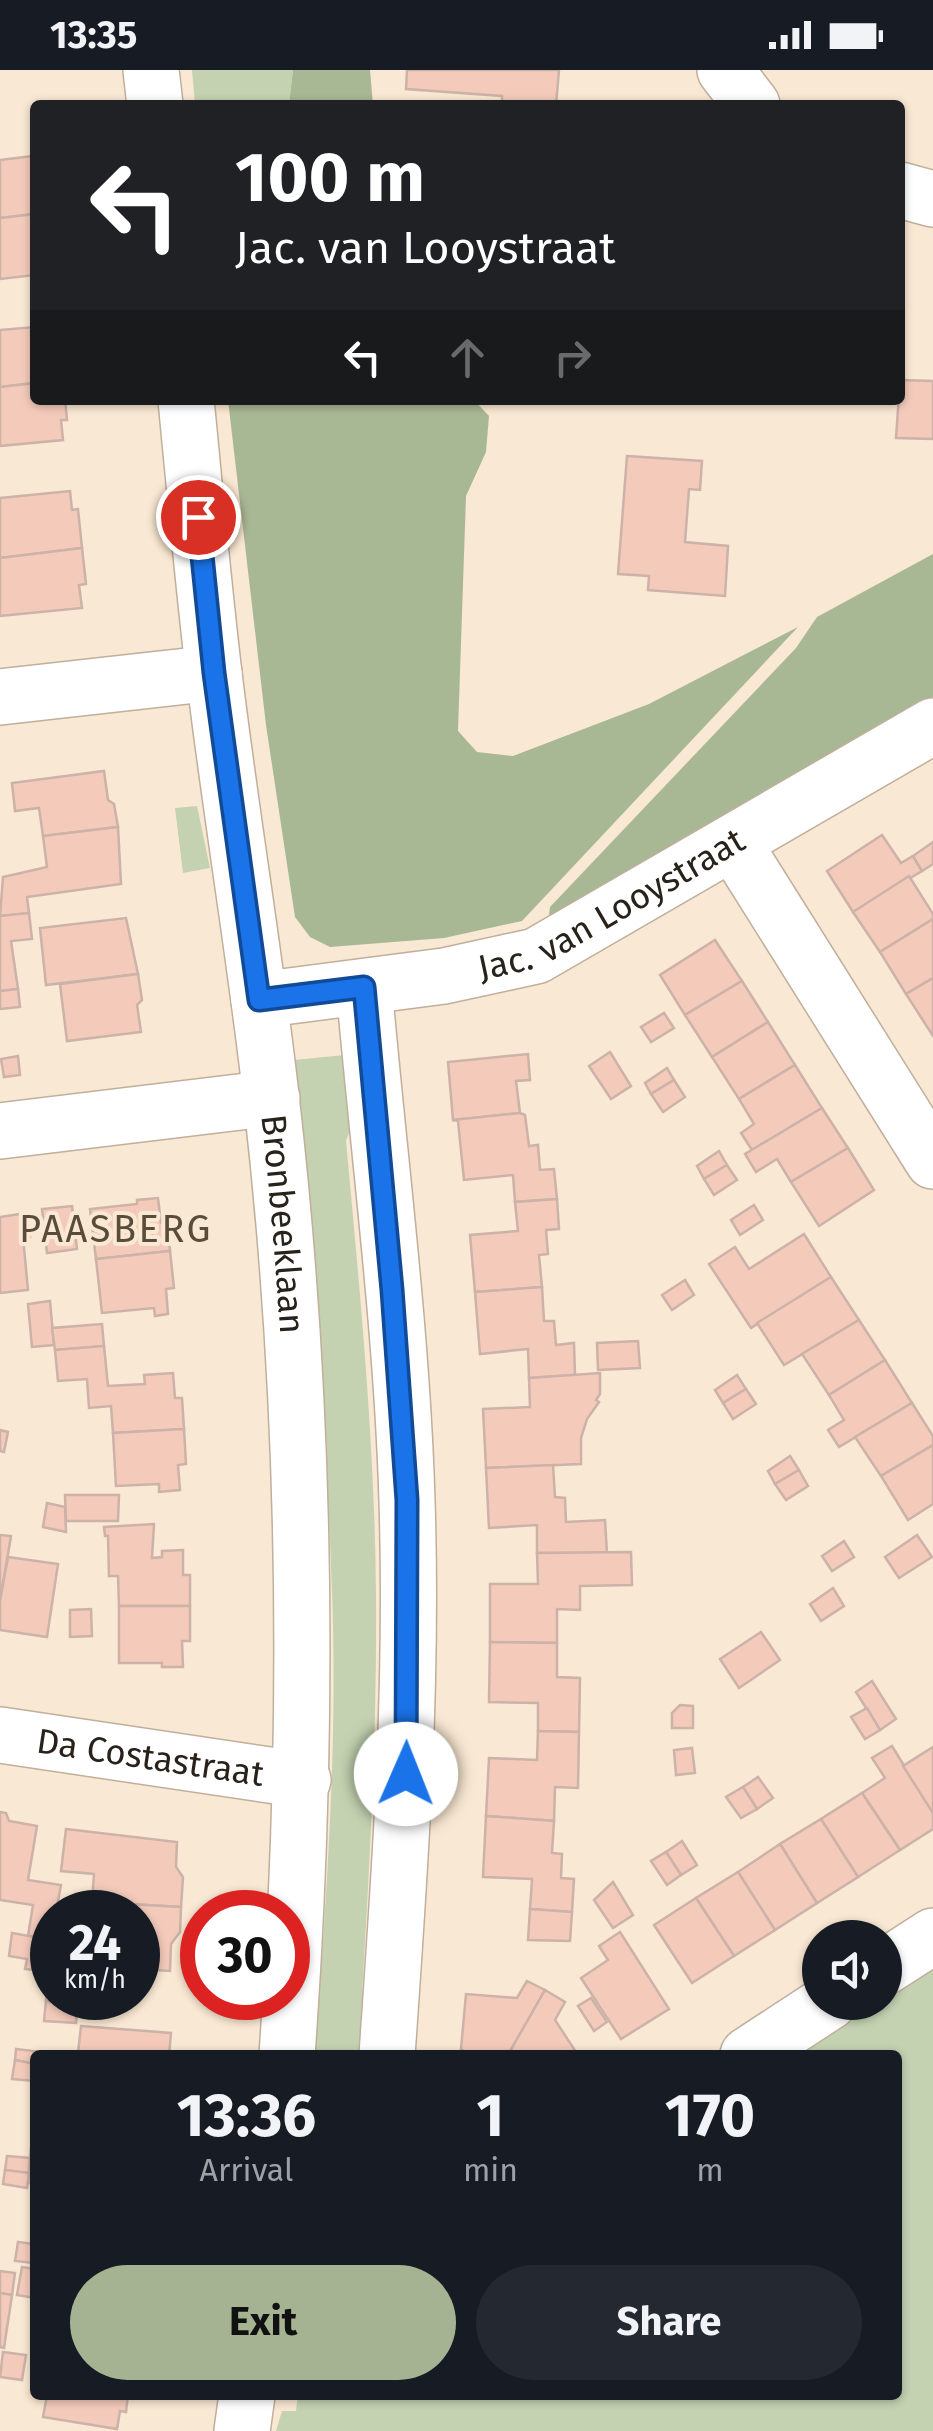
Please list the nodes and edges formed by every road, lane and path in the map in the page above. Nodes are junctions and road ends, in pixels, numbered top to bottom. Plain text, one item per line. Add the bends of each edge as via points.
1 (152, 70) edge
2 (725, 70) edge
3 (155, 100) edge
4 (748, 100) edge
5 (905, 191) edge
6 (933, 199) edge
7 (187, 405) edge
8 (214, 673) junction
9 (0, 697) edge
10 (933, 726) edge
11 (734, 844) junction
12 (364, 987) junction
13 (259, 1000) junction
14 (272, 1098) junction
15 (0, 1131) edge
16 (933, 1161) edge
17 (0, 1735) edge
18 (303, 1780) junction
19 (933, 1936) edge
20 (902, 1956) edge
21 (802, 2020) edge
22 (287, 2050) edge
23 (387, 2050) edge
24 (756, 2050) edge
25 (246, 2400) edge
26 (242, 2431) edge

1 - 3 street
2 - 4 street
5 - 6 street
7 - 8 street, Bronbeeklaan
8 - 9 street
8 - 13 street, Bronbeeklaan
10 - 11 street, Jac. van Looystraat
11 - 12 street, Jac. van Looystraat via 536,956
11 - 16 street
12 - 13 street, Jac. van Looystraat
12 - 23 street via 407,1500 405,1814
13 - 14 street, Bronbeeklaan
14 - 15 street
14 - 18 street, Bronbeeklaan via 304,1596
17 - 18 street, Da Costastraat
18 - 22 street, Bronbeeklaan
19 - 20 street
21 - 24 street
25 - 26 street

